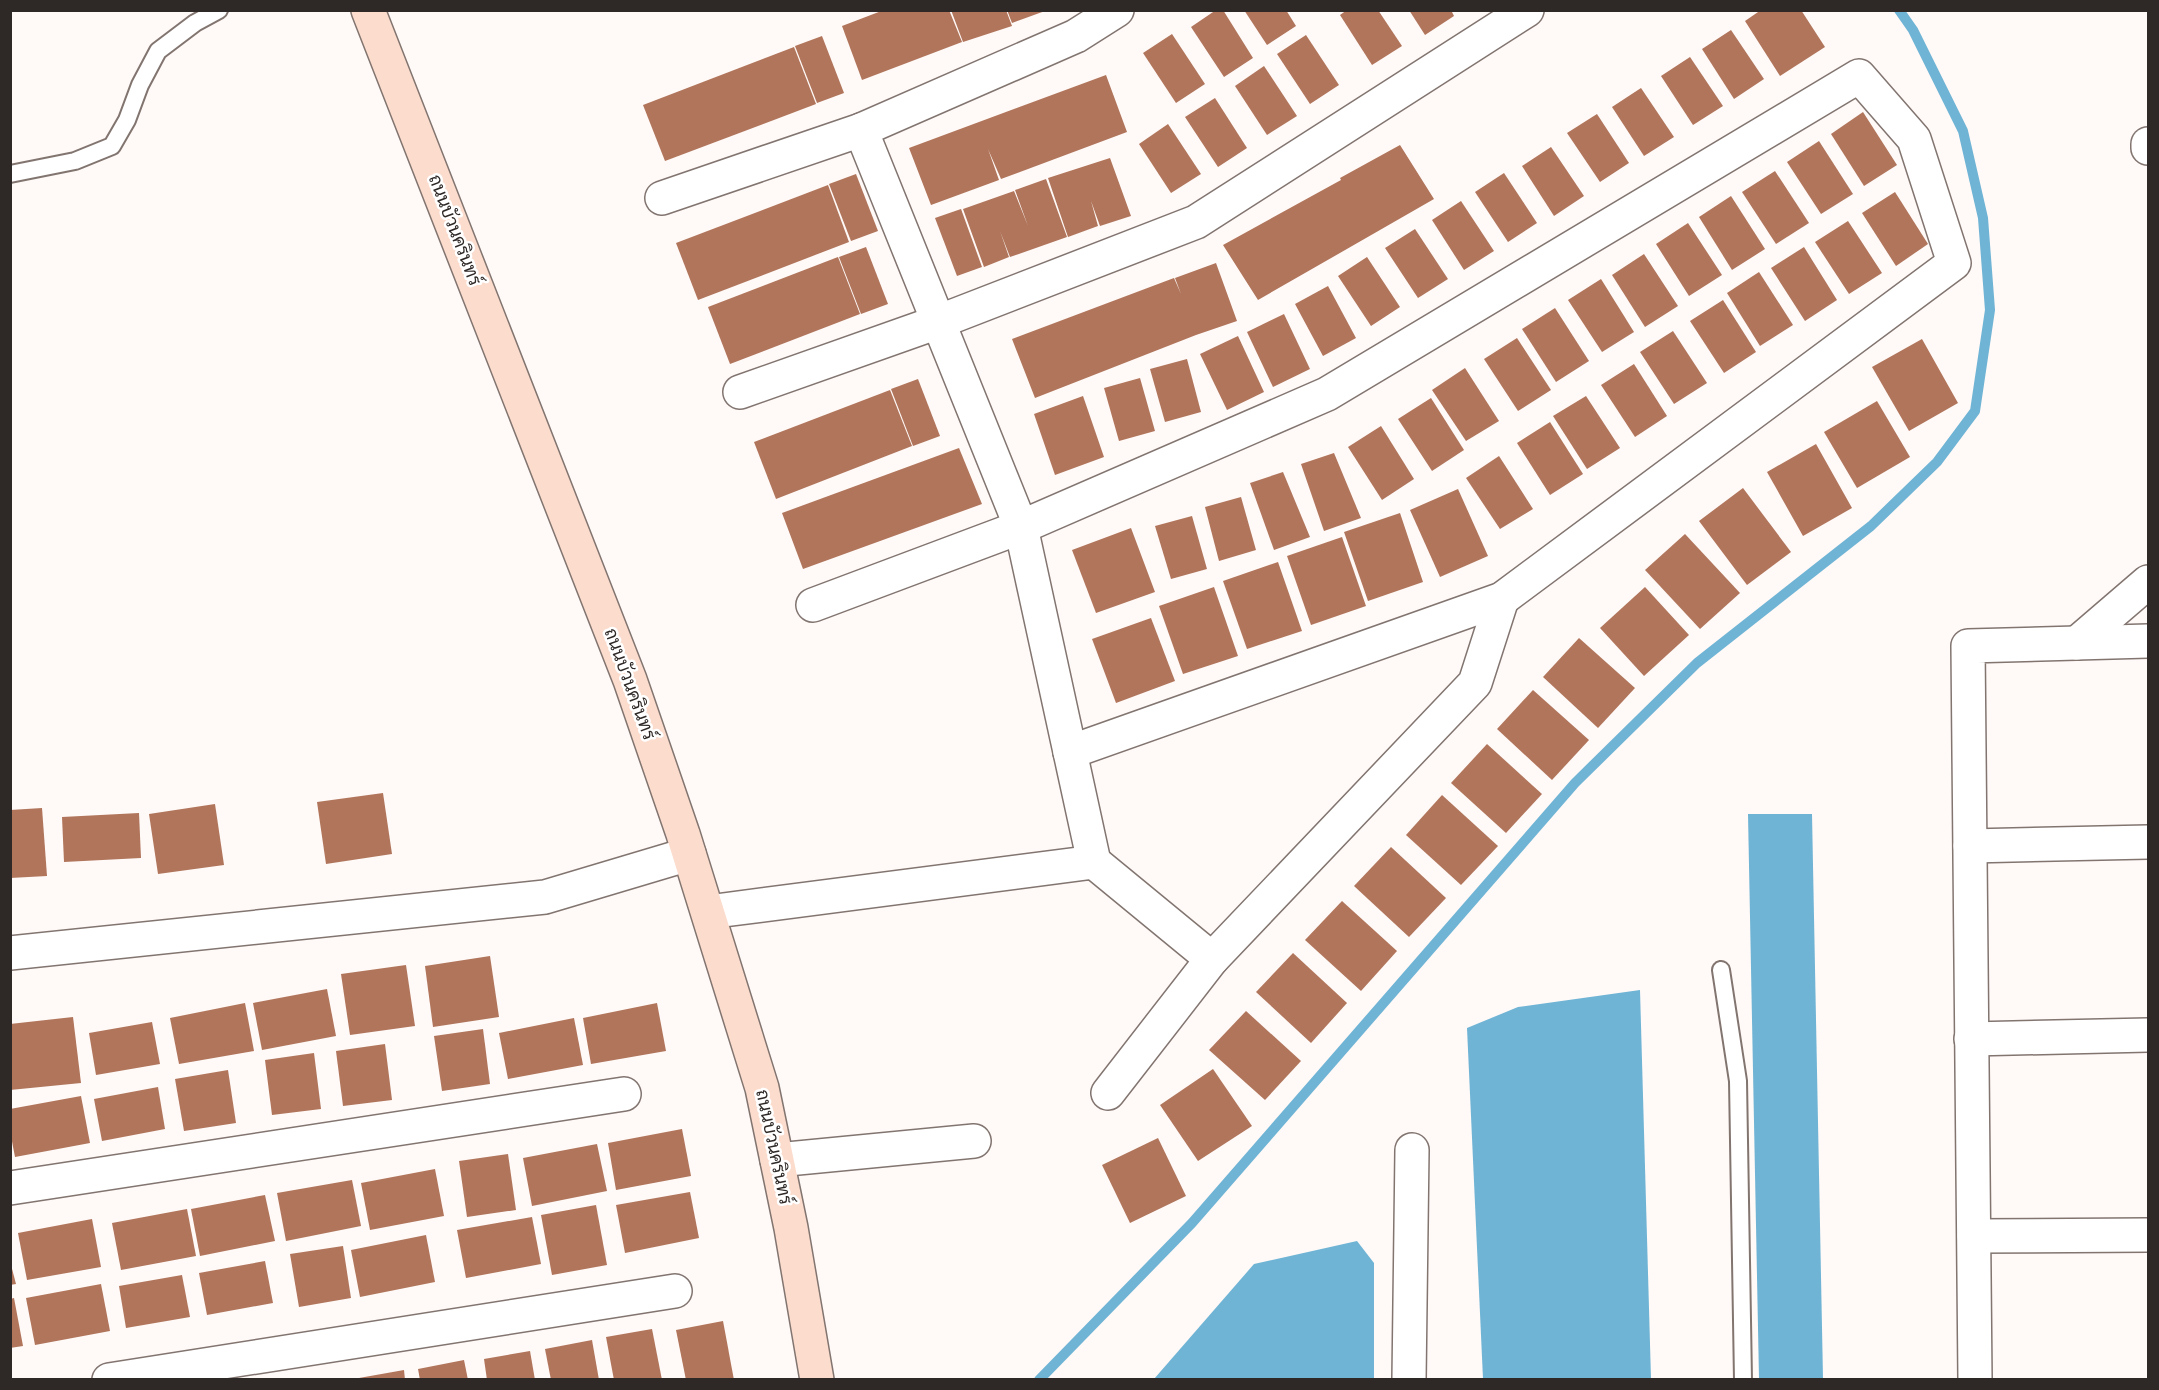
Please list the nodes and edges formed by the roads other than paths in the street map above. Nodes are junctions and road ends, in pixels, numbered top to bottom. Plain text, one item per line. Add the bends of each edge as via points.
1 (219, 10) edge
2 (368, 10) edge
3 (1117, 10) edge
4 (1527, 10) edge
5 (861, 130) junction
6 (10, 174) edge
7 (662, 198) dead end
8 (938, 322) junction
9 (740, 392) dead end
10 (1020, 527) junction
11 (2148, 582) edge
12 (1502, 599) junction
13 (813, 605) dead end
14 (2148, 641) edge
15 (2077, 643) junction
16 (1070, 752) junction
17 (2148, 842) edge
18 (1970, 846) junction
19 (689, 854) junction
20 (1094, 862) junction
21 (708, 912) junction
22 (10, 953) edge
23 (1212, 959) junction
24 (1721, 970) dead end
25 (2148, 1035) edge
26 (1971, 1039) junction
27 (1108, 1093) dead end
28 (624, 1094) dead end
29 (974, 1141) dead end
30 (1412, 1150) dead end
31 (777, 1160) junction
32 (10, 1188) edge
33 (2148, 1235) edge
34 (1974, 1236) junction
35 (675, 1291) dead end
36 (109, 1380) edge
37 (817, 1380) edge
38 (1409, 1380) edge
39 (1743, 1380) edge
40 (1975, 1380) edge

1 - 6 lane via 158,51 112,146 75,160
2 - 19 street, ถนนบัวนครินทร์ via 630,680
3 - 5 street via 1076,36
4 - 8 street via 1196,222
5 - 7 street
5 - 8 street
8 - 9 street
8 - 10 street
10 - 12 street via 1327,394 1859,76 1914,139 1954,263
10 - 13 street
10 - 16 street
11 - 15 street
12 - 16 street
12 - 23 street via 1475,683
14 - 15 street
15 - 18 street via 1968,646
16 - 20 street
17 - 18 street
18 - 26 street
19 - 21 street, ถนนบัวนครินทร์
19 - 22 street via 545,897
20 - 21 street
20 - 23 street
21 - 31 street, ถนนบัวนครินทร์ via 762,1088
23 - 27 street
24 - 39 lane via 1738,1081
25 - 26 street
26 - 34 street
28 - 32 street
29 - 31 street
30 - 38 street
31 - 37 street, ถนนบัวนครินทร์
33 - 34 street
34 - 40 street
35 - 36 street

